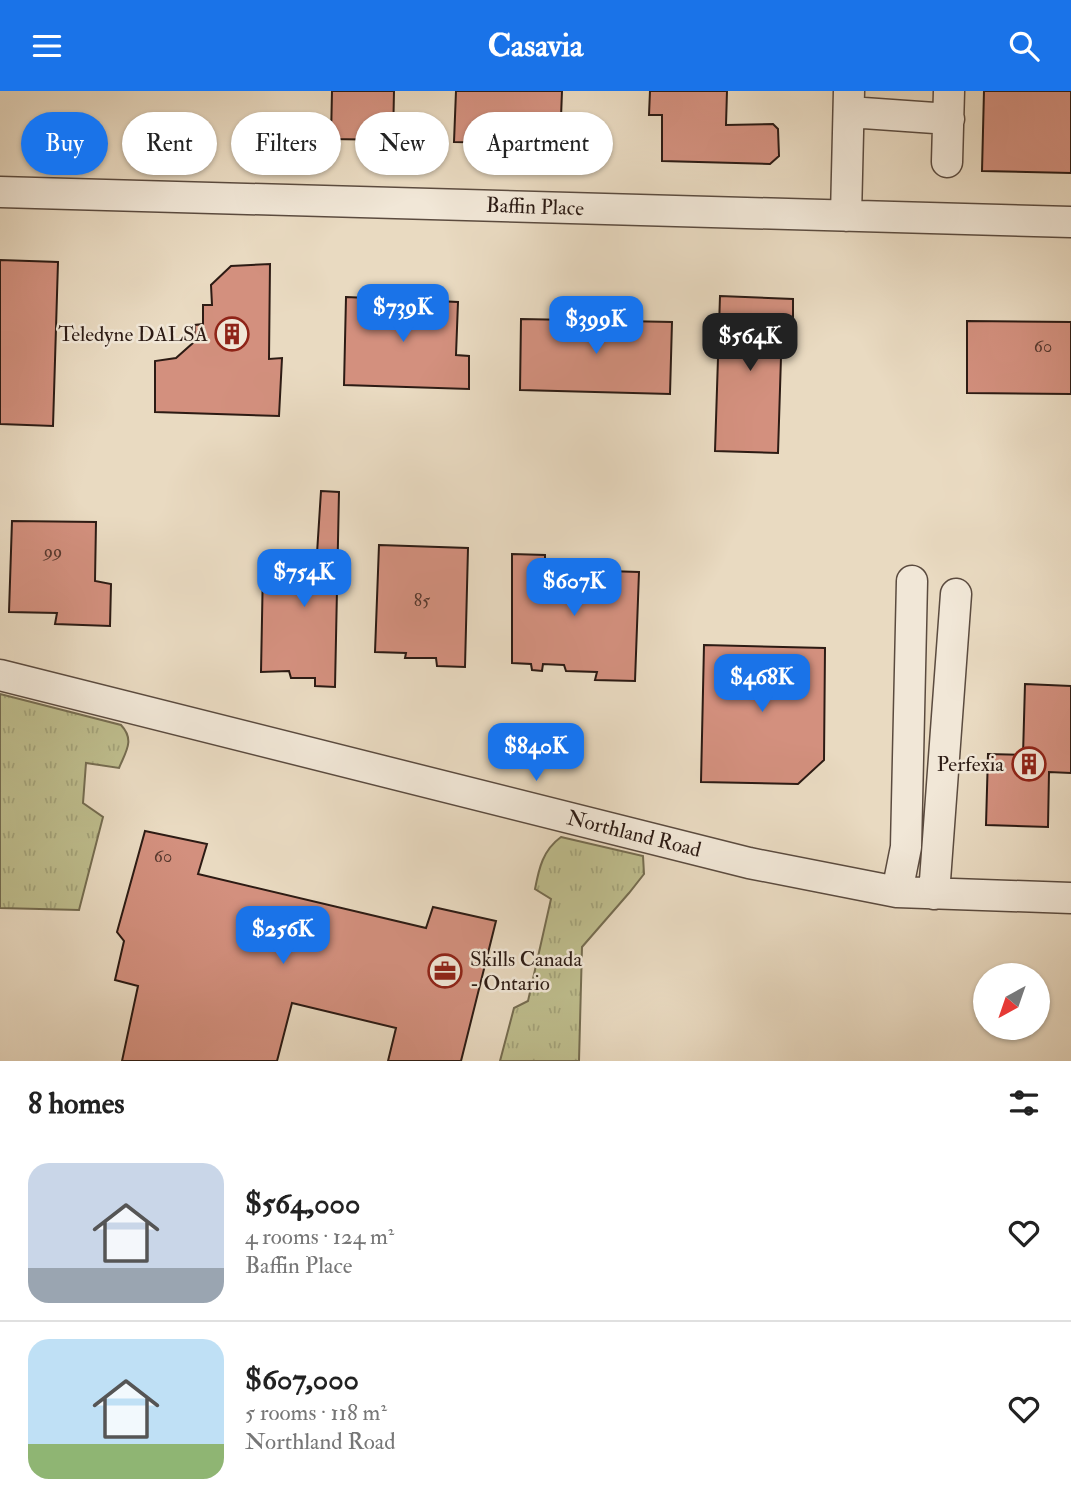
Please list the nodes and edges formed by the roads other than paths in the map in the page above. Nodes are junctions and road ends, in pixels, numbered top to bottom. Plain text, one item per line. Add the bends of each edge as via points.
1 (849, 101) edge
2 (949, 105) edge
3 (947, 162) dead end
4 (0, 192) edge
5 (846, 216) junction
6 (1071, 222) edge
7 (912, 580) dead end
8 (956, 594) dead end
9 (0, 675) edge
10 (897, 892) junction
11 (934, 894) junction
12 (1071, 898) edge

1 - 2 street
1 - 5 street
2 - 3 street
4 - 5 street, Baffin Place
5 - 6 street, Baffin Place
7 - 10 street via 906,847
8 - 11 street
9 - 10 street, Northland Road via 749,863
10 - 11 street, Northland Road
11 - 12 street, Northland Road

